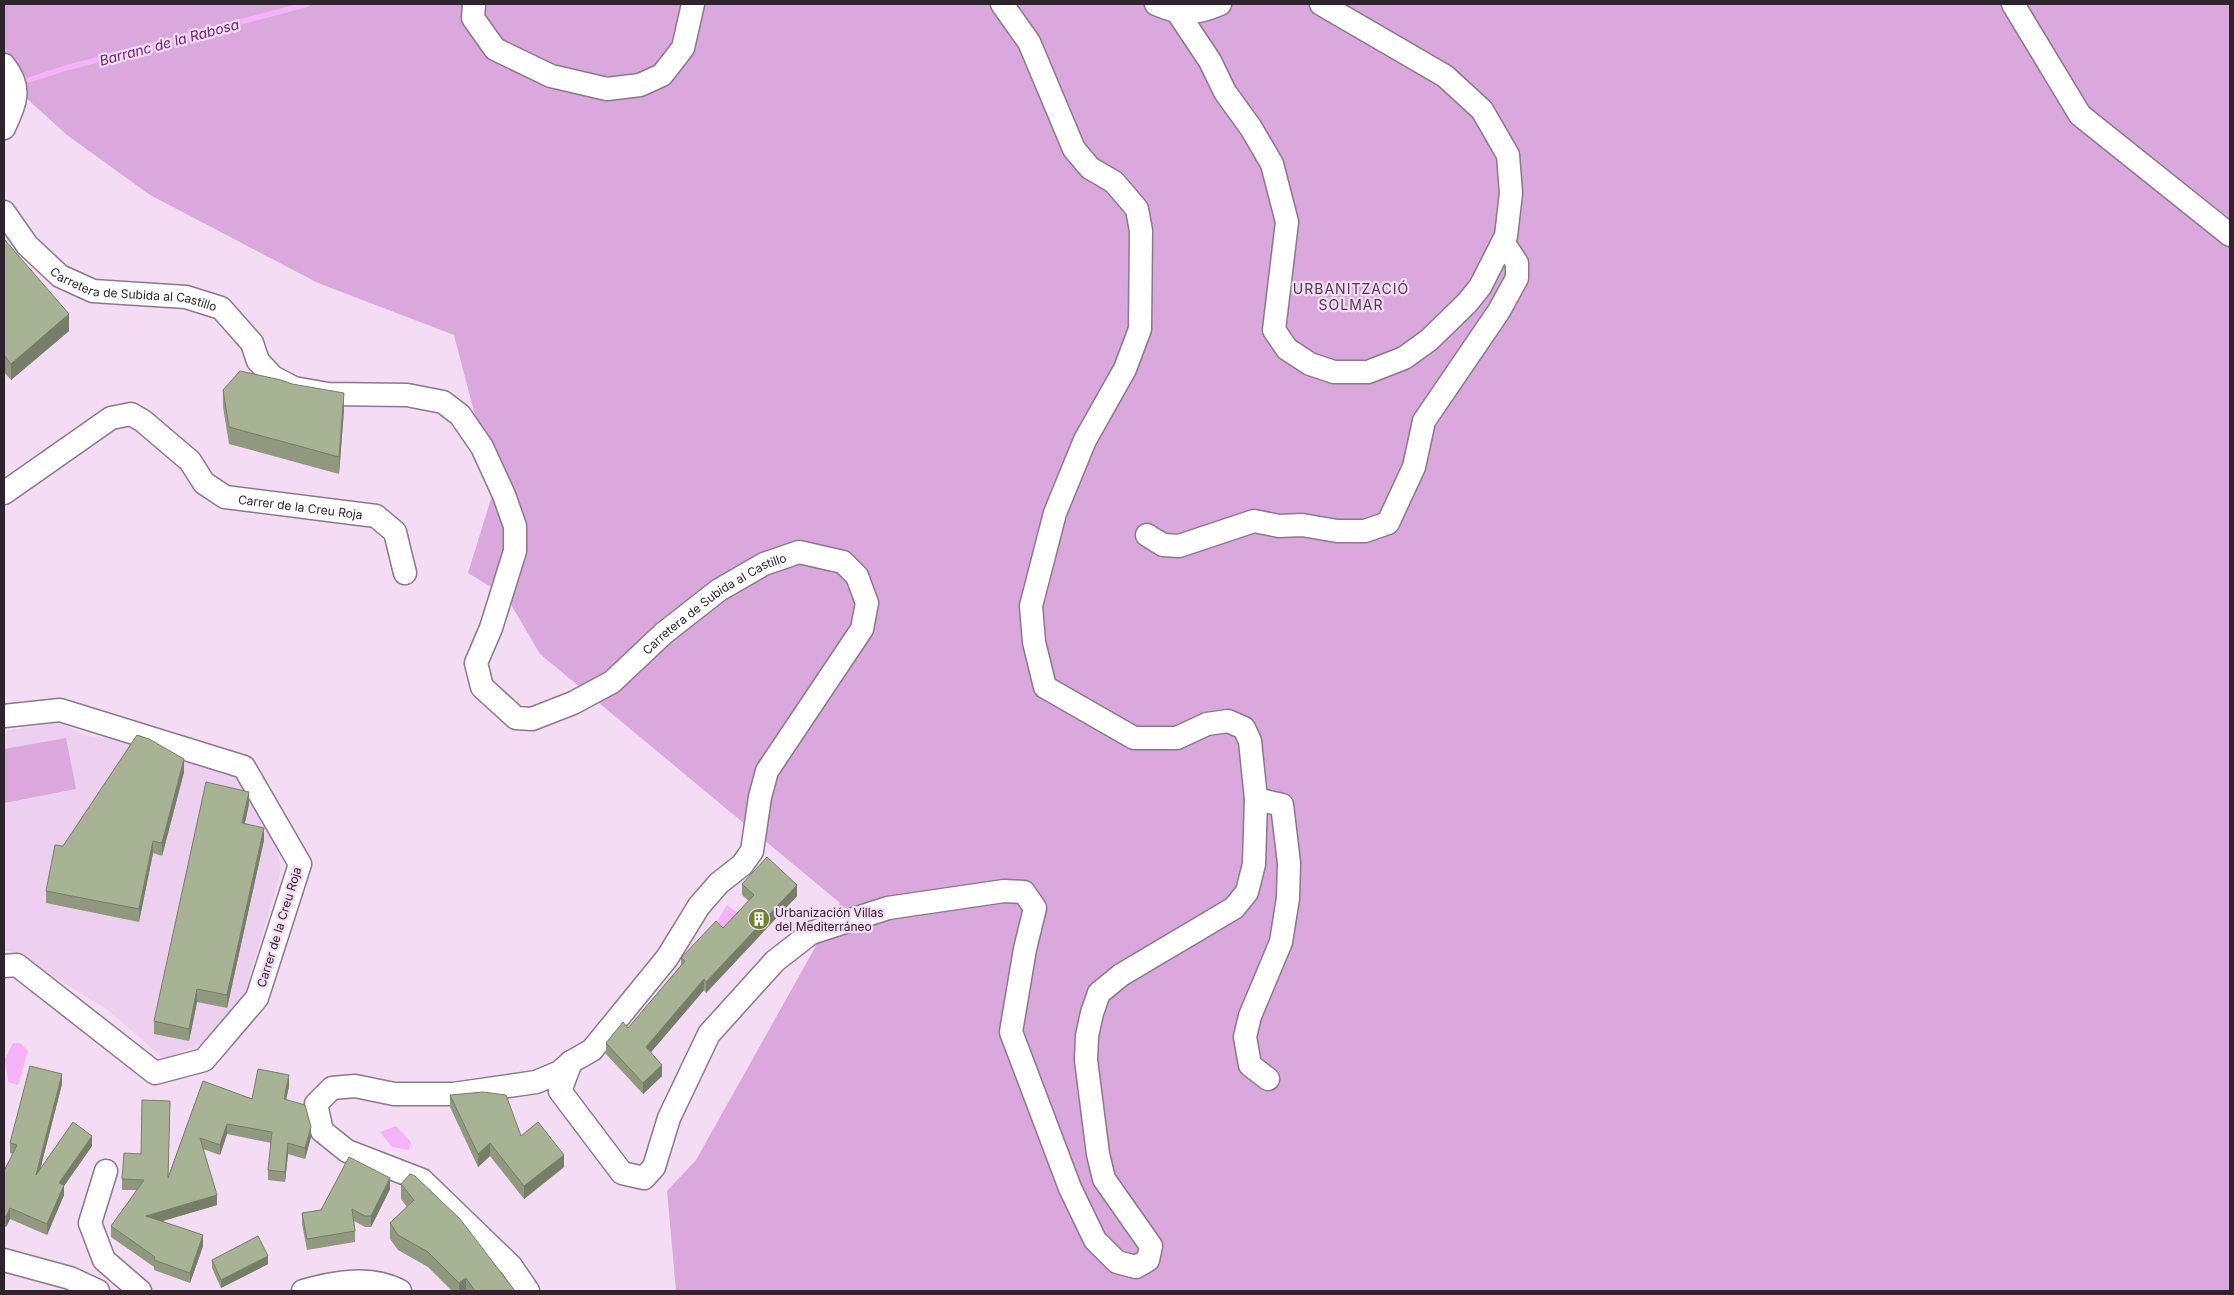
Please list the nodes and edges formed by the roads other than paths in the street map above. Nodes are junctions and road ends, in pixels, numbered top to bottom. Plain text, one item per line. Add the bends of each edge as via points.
1 (474, 4) edge
2 (693, 4) edge
3 (1002, 4) edge
4 (1156, 4) edge
5 (1220, 4) edge
6 (1321, 4) edge
7 (2013, 4) edge
8 (1178, 13) junction
9 (4, 65) edge
10 (4, 128) edge
11 (4, 212) edge
12 (2230, 235) edge
13 (1503, 242) junction
14 (4, 493) edge
15 (1147, 535) dead end
16 (405, 573) dead end
17 (4, 716) edge
18 (1256, 799) junction
19 (4, 966) edge
20 (571, 1062) junction
21 (1268, 1080) dead end
22 (106, 1171) dead end
23 (4, 1260) edge
24 (98, 1291) edge
25 (140, 1291) edge
26 (303, 1291) edge
27 (400, 1291) edge
28 (528, 1291) edge

1 - 2 street via 474,18 495,49 551,76 607,89 640,85 662,75 683,48
3 - 18 street via 1029,42 1074,150 1090,168 1114,182 1137,209 1141,231 1140,329 1125,369 1085,440 1055,513 1031,606 1034,642 1045,686 1134,738 1177,738 1207,724 1228,721 1244,728 1250,741
4 - 8 street
5 - 8 street
6 - 13 street via 1446,76 1482,110 1508,155 1511,193
7 - 12 street via 2080,115
8 - 13 street via 1272,164 1287,222 1274,330 1287,350 1310,364 1334,372 1368,372 1404,358 1467,303 1480,287
9 - 10 street via 15,80 16,98
11 - 20 street, Carretera de Subida al Castillo via 27,245 60,276 93,290 186,297 221,308 252,343 258,361 273,377 294,388 328,394 407,395 443,402 460,415 482,446 514,526 515,551 491,628 476,663 482,686 516,718 532,719 573,703 612,682 664,633 719,590 764,564 799,552 843,562 857,576 867,603 862,629 768,771 760,796 752,851 742,865 699,906 666,958 592,1050
13 - 15 street via 1517,263 1517,278 1499,311 1424,421 1414,467 1388,523 1365,531 1337,531 1254,521 1178,546 1163,545
14 - 16 street, Carrer de la Creu Roja via 111,418 131,414 190,461 204,483 225,497 376,516 395,532
17 - 19 street, Carrer de la Creu Roja via 60,710 244,768 300,864 257,998 204,1060 155,1074 17,965
18 - 20 street via 1254,864 1247,892 1234,908 1121,975 1099,993 1092,1012 1086,1036 1086,1060 1104,1179 1151,1246 1148,1260 1136,1268 1117,1262 1095,1240 1070,1188 1011,1032 1035,908 1024,892 1004,891 888,908 811,933 775,961 709,1034 669,1118 654,1167 644,1178 622,1174 560,1091
18 - 21 street via 1282,805 1289,863 1288,898 1281,942 1245,1036 1250,1065
20 - 28 street, Carretera de Subida al Castillo via 560,1072 536,1082 453,1094 394,1094 355,1086 332,1088 316,1104 322,1131 347,1151 422,1180 511,1266
22 - 25 street via 90,1223 104,1260
23 - 24 street via 70,1278
26 - 27 street via 325,1284 374,1282

